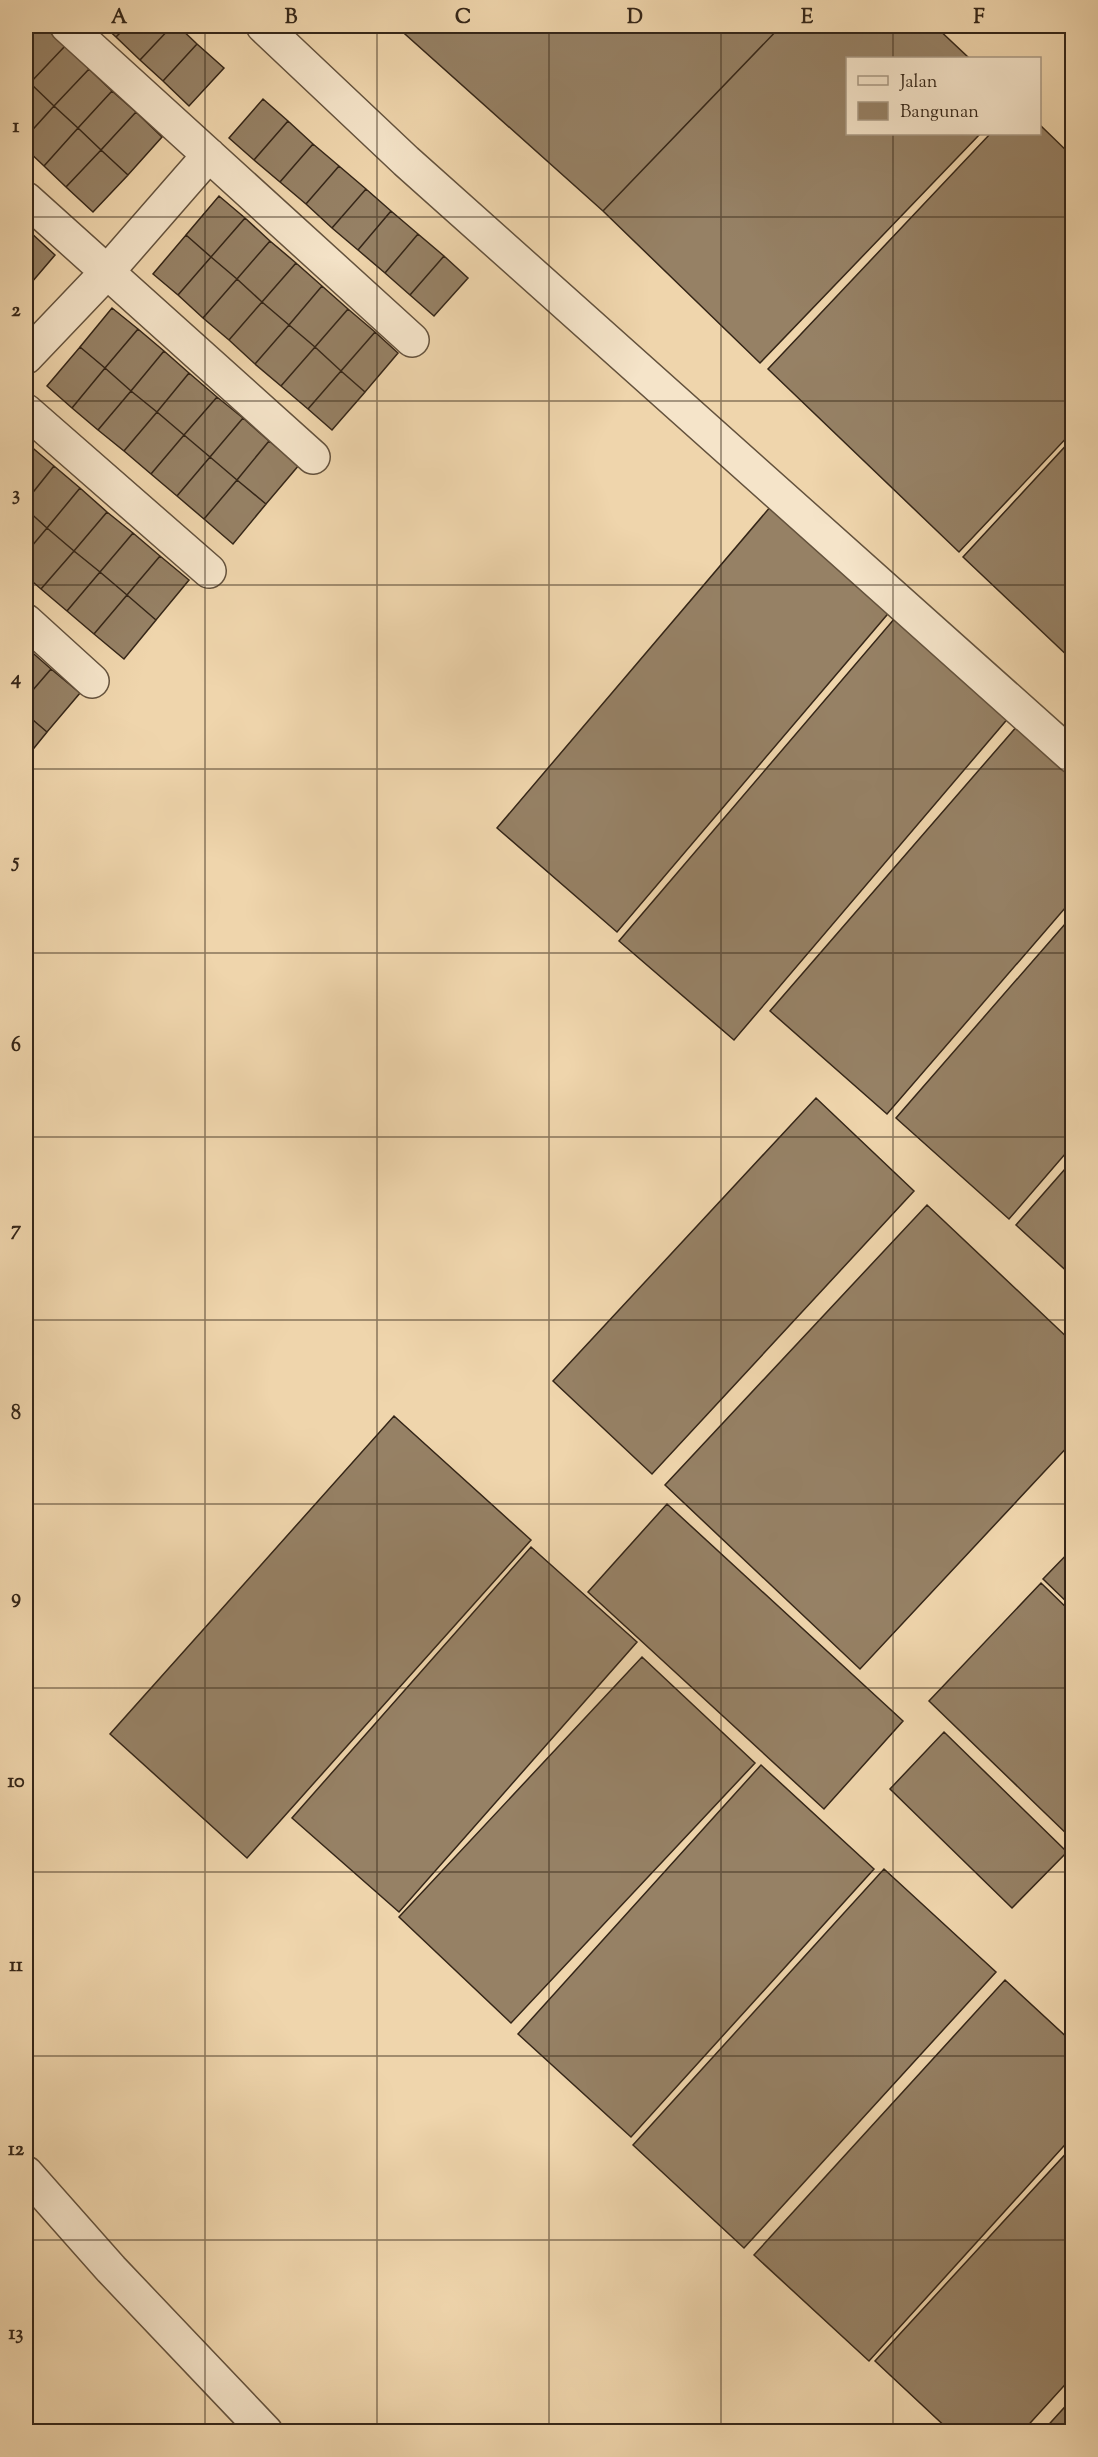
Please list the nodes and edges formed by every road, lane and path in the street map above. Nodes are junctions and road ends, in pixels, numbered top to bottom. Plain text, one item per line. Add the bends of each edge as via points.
1 (67, 26) edge
2 (263, 26) edge
3 (209, 154) junction
4 (26, 199) edge
5 (106, 272) junction
6 (412, 340) dead end
7 (26, 357) edge
8 (26, 411) edge
9 (313, 457) dead end
10 (209, 572) dead end
11 (26, 621) edge
12 (92, 681) dead end
13 (1072, 756) edge
14 (26, 2173) edge
15 (266, 2432) edge

1 - 3 street
2 - 13 street via 406,160
3 - 5 street
3 - 6 street
4 - 5 street
5 - 7 street
5 - 9 street
8 - 10 street
11 - 12 street
14 - 15 street

